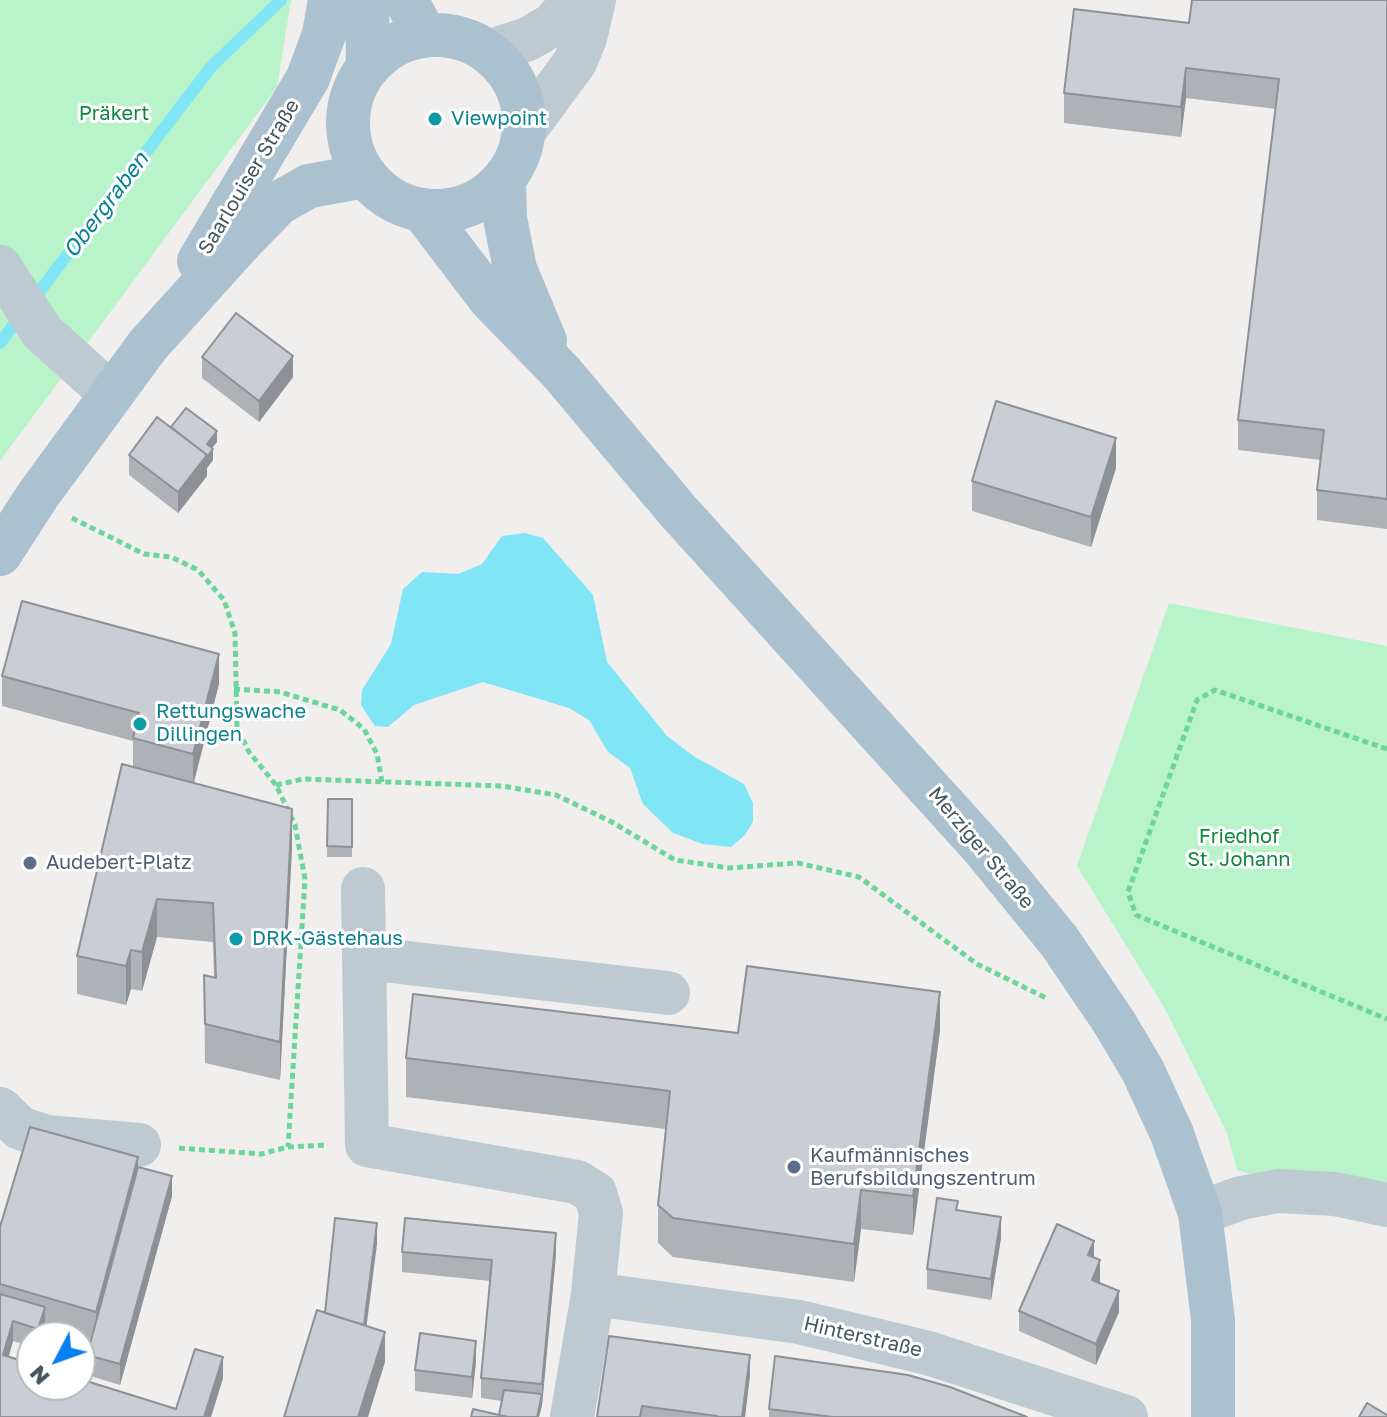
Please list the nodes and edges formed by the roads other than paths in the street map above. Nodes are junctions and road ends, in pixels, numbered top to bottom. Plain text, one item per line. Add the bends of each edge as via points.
1 (330, 0) edge
2 (367, 0) edge
3 (575, 0) edge
4 (594, 0) edge
5 (416, 17) edge
6 (488, 52) junction
7 (368, 65) junction
8 (525, 130) junction
9 (357, 157) junction
10 (504, 181) junction
11 (423, 211) junction
12 (6, 276) edge
13 (148, 345) junction
14 (561, 372) junction
15 (111, 394) junction
16 (0, 554) edge
17 (363, 889) dead end
18 (365, 958) junction
19 (668, 993) dead end
20 (0, 1109) edge
21 (139, 1145) road end
22 (1387, 1205) edge
23 (1200, 1213) junction
24 (593, 1294) junction
25 (572, 1417) edge
26 (1126, 1417) edge
27 (1213, 1417) edge

1 - 13 main road, Saarlouiser Straße via 308,78
2 - 7 main road
3 - 6 street via 552,25
4 - 8 street via 575,62
5 - 6 main road
5 - 7 main road via 394,46
6 - 8 main road via 520,94
7 - 9 main road via 352,93
8 - 10 main road
9 - 11 main road via 400,205
9 - 13 main road, Saarlouiser Straße via 279,203
10 - 11 main road via 480,200 453,211
10 - 14 main road, Merziger Straße via 515,269
11 - 14 main road, Merziger Straße via 490,299
12 - 15 street via 42,332
13 - 15 main road, Saarlouiser Straße
14 - 23 main road, Merziger Straße via 677,510 984,849 1059,941 1143,1071
15 - 16 main road, Saarlouiser Straße
17 - 18 street
18 - 19 street
18 - 24 street via 367,1145 577,1182 595,1193 601,1213
20 - 21 street via 20,1128 47,1137
22 - 23 street via 1335,1194 1278,1191
23 - 27 main road, Merziger Straße via 1213,1320
24 - 25 street
24 - 26 street, Hinterstraße via 799,1322 928,1353

